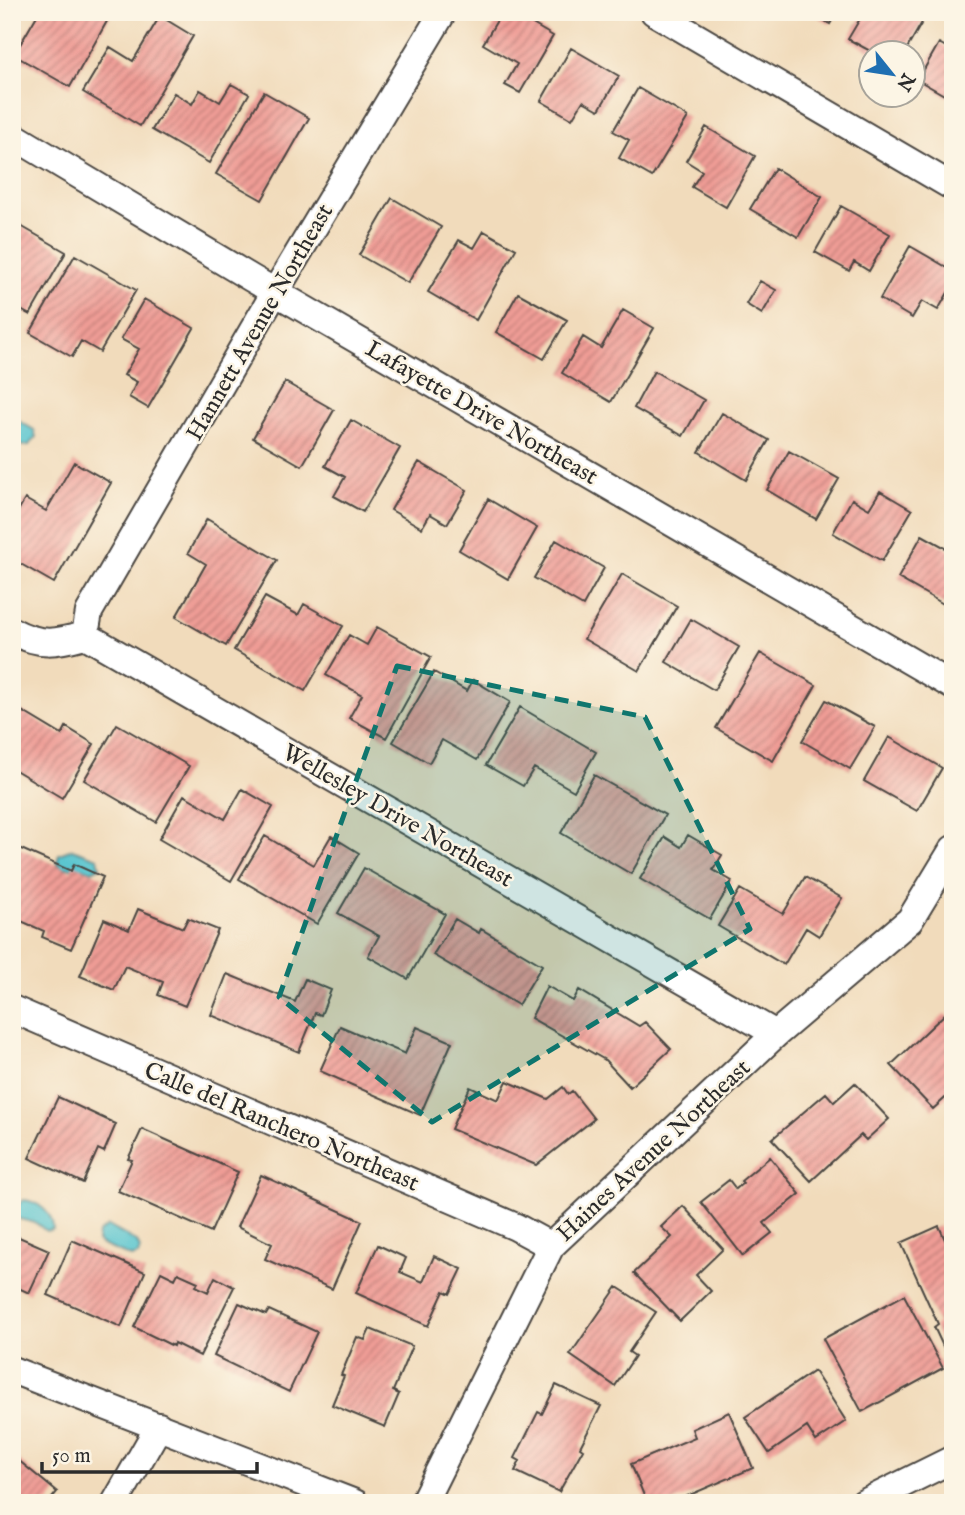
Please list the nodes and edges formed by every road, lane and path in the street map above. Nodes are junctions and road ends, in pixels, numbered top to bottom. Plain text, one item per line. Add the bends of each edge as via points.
1 (443, 12) edge
2 (654, 12) edge
3 (12, 135) edge
4 (953, 187) edge
5 (275, 292) junction
6 (12, 631) edge
7 (85, 635) junction
8 (953, 686) edge
9 (953, 849) edge
10 (12, 1009) edge
11 (776, 1034) junction
12 (551, 1246) junction
13 (12, 1370) edge
14 (159, 1426) junction
15 (953, 1459) edge
16 (115, 1503) edge
17 (355, 1503) edge
18 (423, 1503) edge
19 (864, 1503) edge

1 - 5 street, Hannett Avenue Northeast
2 - 4 street
3 - 5 street, Lafayette Drive Northeast
5 - 7 street, Hannett Avenue Northeast via 89,612
5 - 8 street, Lafayette Drive Northeast
6 - 7 street via 54,644
7 - 11 street, Wellesley Drive Northeast
9 - 11 street, Haines Avenue Northeast via 910,920
10 - 12 street, Calle del Ranchero Northeast
11 - 12 street, Haines Avenue Northeast
12 - 18 street, Haines Avenue Northeast
13 - 14 street
14 - 16 street
14 - 17 street
15 - 19 street

